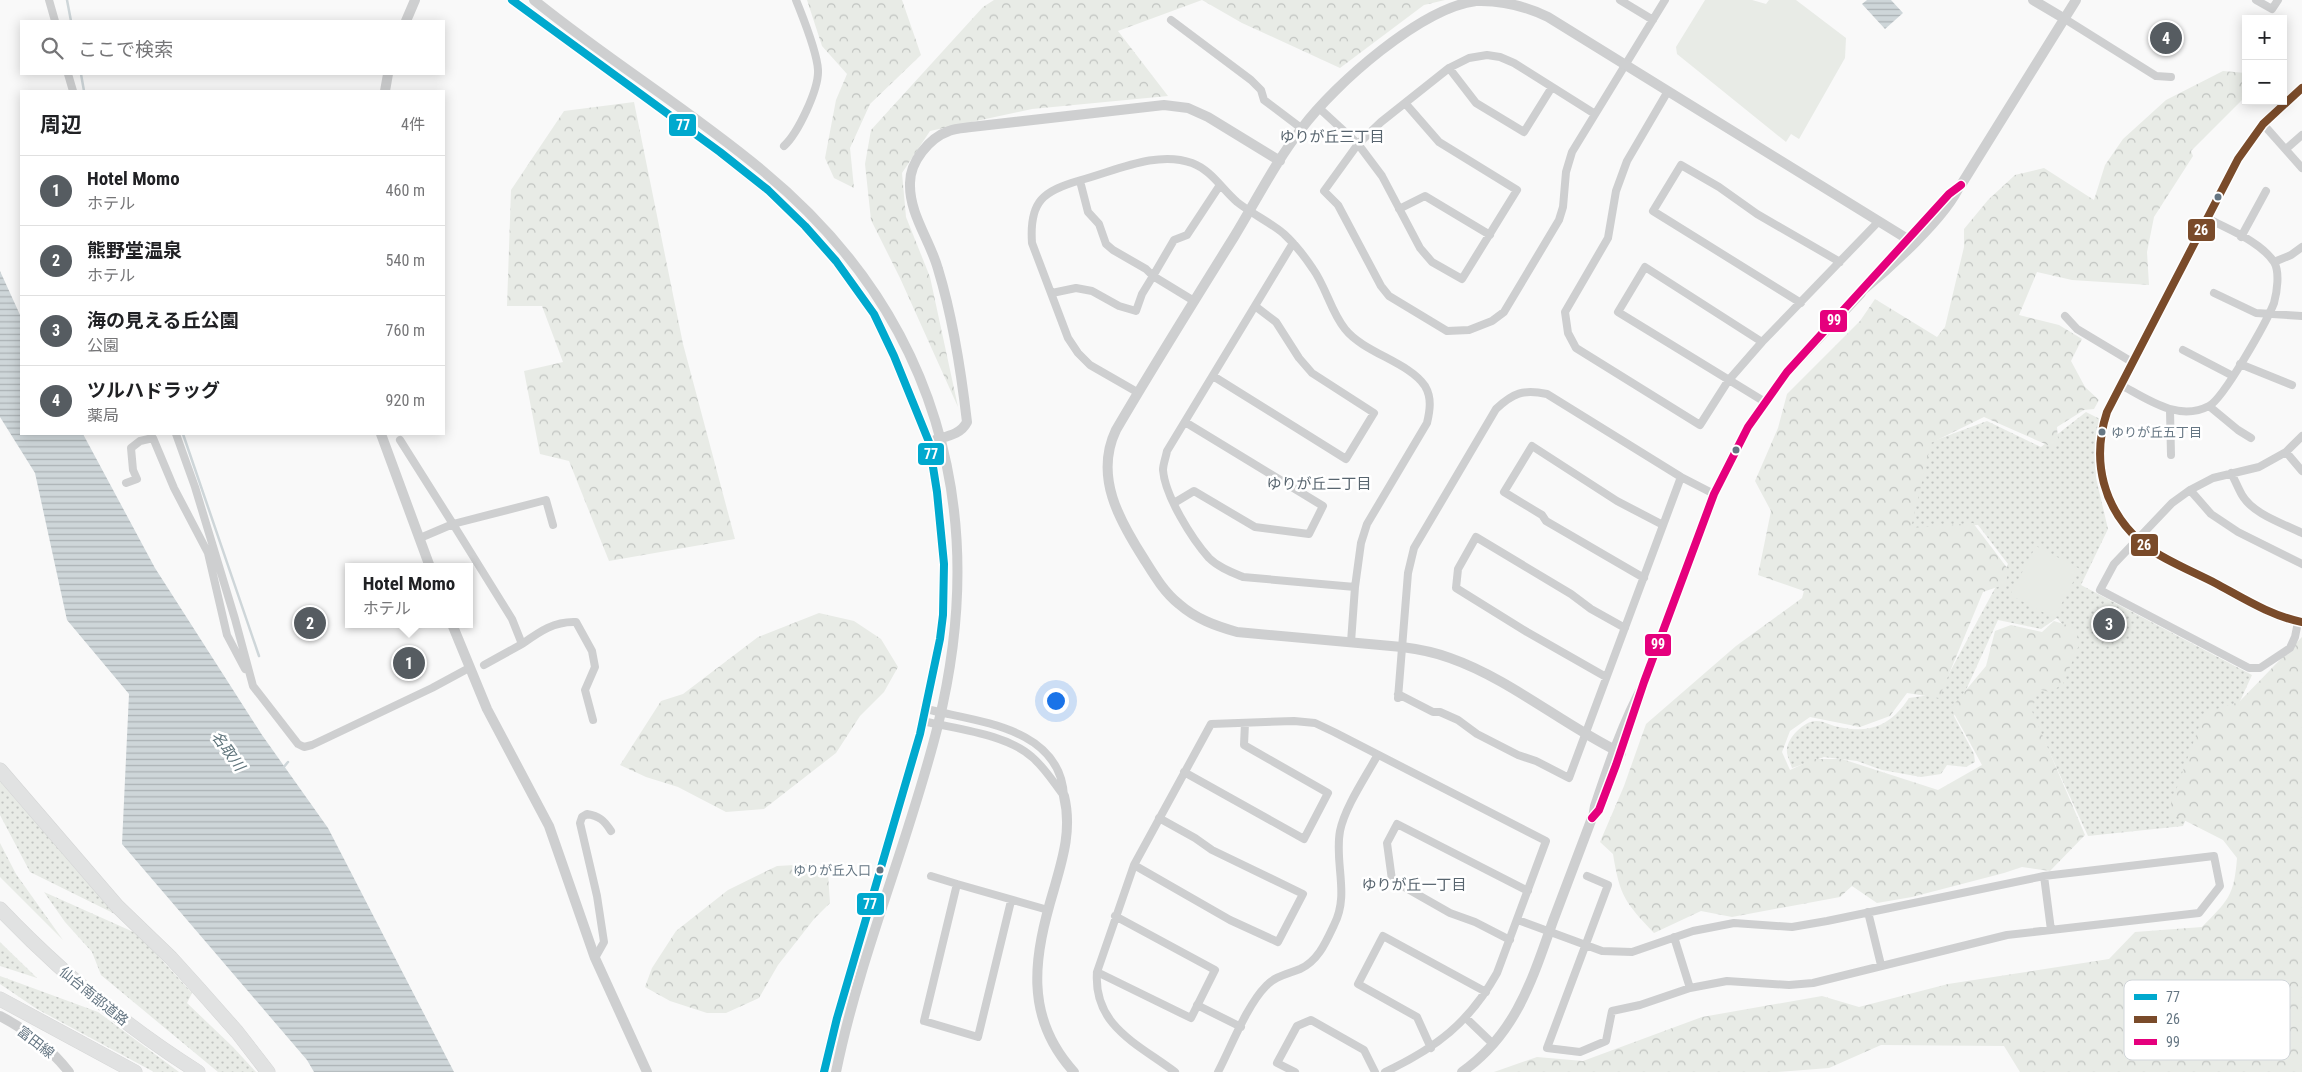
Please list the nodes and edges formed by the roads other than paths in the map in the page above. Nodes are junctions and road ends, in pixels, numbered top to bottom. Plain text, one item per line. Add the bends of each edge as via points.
1 (49, 0) edge
2 (415, 0) edge
3 (512, 0) edge
4 (534, 0) edge
5 (796, 0) edge
6 (1476, 0) edge
7 (1620, 0) edge
8 (1665, 0) edge
9 (2033, 0) edge
10 (2076, 0) edge
11 (2256, 0) edge
12 (2278, 0) edge
13 (2065, 19) junction
14 (55, 20) edge
15 (406, 20) edge
16 (1171, 20) dead end
17 (1653, 20) junction
18 (1625, 64) junction
19 (1449, 68) junction
20 (68, 75) edge
21 (388, 75) edge
22 (2171, 77) dead end
23 (1552, 87) junction
24 (2302, 88) edge
25 (72, 90) edge
26 (385, 90) edge
27 (1668, 91) junction
28 (1405, 103) junction
29 (1318, 108) junction
30 (1595, 114) junction
31 (2263, 124) junction
32 (1301, 128) junction
33 (2302, 136) edge
34 (1358, 144) junction
35 (784, 146) dead end
36 (2286, 149) junction
37 (1280, 161) junction
38 (2302, 168) edge
39 (1080, 181) junction
40 (1961, 185) joint
41 (1220, 186) junction
42 (2266, 191) dead end
43 (1399, 209) junction
44 (1250, 210) junction
45 (2207, 218) junction
46 (1879, 221) junction
47 (1490, 235) junction
48 (2241, 237) junction
49 (1911, 241) junction
50 (1293, 243) junction
51 (2302, 247) edge
52 (1840, 262) junction
53 (2274, 262) junction
54 (1153, 276) junction
55 (1052, 293) junction
56 (1861, 293) joint
57 (2214, 293) dead end
58 (1194, 301) junction
59 (1801, 303) junction
60 (1255, 306) junction
61 (2269, 314) junction
62 (2065, 316) dead end
63 (2302, 316) edge
64 (1762, 342) junction
65 (2183, 350) dead end
66 (2132, 362) junction
67 (2240, 364) junction
68 (1213, 376) junction
69 (2233, 376) junction
70 (1728, 381) junction
71 (2121, 385) junction
72 (2292, 385) dead end
73 (1137, 392) junction
74 (1765, 402) junction
75 (2209, 406) junction
76 (2170, 411) junction
77 (1185, 422) junction
78 (176, 435) edge
79 (381, 435) edge
80 (2302, 436) edge
81 (942, 438) junction
82 (2251, 438) dead end
83 (400, 440) dead end
84 (928, 442) junction
85 (2286, 452) junction
86 (2171, 455) dead end
87 (2302, 471) edge
88 (2231, 473) junction
89 (1682, 477) junction
90 (126, 483) dead end
91 (2190, 490) junction
92 (1714, 494) junction
93 (1174, 503) junction
94 (454, 524) junction
95 (553, 525) dead end
96 (1663, 525) junction
97 (2302, 533) edge
98 (420, 538) junction
99 (2138, 540) junction
100 (429, 563) edge
101 (2302, 564) edge
102 (1644, 578) junction
103 (1354, 587) junction
104 (2300, 622) edge
105 (454, 628) edge
106 (1626, 628) junction
107 (1351, 642) junction
108 (522, 644) junction
109 (1402, 647) junction
110 (484, 665) dead end
111 (469, 668) junction
112 (1606, 677) junction
113 (252, 682) junction
114 (1644, 682) joint
115 (926, 709) junction
116 (940, 713) junction
117 (593, 720) dead end
118 (923, 721) junction
119 (1245, 723) junction
120 (938, 725) junction
121 (1585, 733) junction
122 (1617, 751) junction
123 (1377, 756) junction
124 (0, 770) edge
125 (1184, 772) junction
126 (1064, 796) junction
127 (1159, 818) junction
128 (1590, 825) joint
129 (611, 831) dead end
130 (1134, 865) junction
131 (931, 876) dead end
132 (1587, 876) dead end
133 (2044, 876) junction
134 (957, 884) junction
135 (1528, 891) junction
136 (1011, 901) junction
137 (0, 909) edge
138 (1048, 910) junction
139 (1868, 912) junction
140 (1115, 916) junction
141 (1518, 920) junction
142 (2051, 930) junction
143 (1549, 932) junction
144 (1674, 937) junction
145 (1510, 940) junction
146 (1586, 946) junction
147 (595, 958) junction
148 (1881, 965) junction
149 (1097, 972) junction
150 (1690, 988) junction
151 (1486, 992) junction
152 (0, 999) edge
153 (1198, 1005) junction
154 (0, 1016) edge
155 (1466, 1018) junction
156 (1241, 1027) junction
157 (1493, 1044) junction
158 (1431, 1048) junction
159 (69, 1072) edge
160 (135, 1072) edge
161 (198, 1072) edge
162 (268, 1072) edge
163 (648, 1072) edge
164 (824, 1072) edge
165 (836, 1072) edge
166 (1074, 1072) edge
167 (1176, 1072) edge
168 (1218, 1072) edge
169 (1295, 1072) edge
170 (1374, 1072) edge
171 (1385, 1072) edge
172 (1462, 1072) edge

1 - 14 street
2 - 15 street
3 - 84 street via 720,152 768,190 805,226 836,261 874,314
4 - 81 street via 765,172 814,217 868,282 893,323 915,366
5 - 35 street via 818,70 802,122 794,137
6 - 18 street via 1521,4
6 - 29 street via 1443,10 1419,24 1343,83
7 - 17 street
8 - 17 street
9 - 13 street
10 - 13 street
11 - 12 street via 2272,8
13 - 22 street via 2156,76
13 - 40 street
16 - 32 street via 1251,80 1261,90 1264,100
17 - 18 street
18 - 27 street
18 - 30 street
19 - 23 street via 1469,58 1500,57
19 - 23 street via 1476,103 1524,132
19 - 28 street
20 - 25 street
21 - 26 street
23 - 30 street
24 - 31 street
27 - 46 street
27 - 70 street via 1627,161 1616,191 1608,238 1565,312 1568,333 1576,348 1700,425
28 - 34 street
28 - 47 street via 1439,142 1517,190
29 - 32 street
29 - 34 street
30 - 34 street via 1572,152 1566,172 1563,207 1553,233 1504,312 1492,321 1469,330 1447,331 1389,296 1380,286 1338,205 1324,191
31 - 36 street
31 - 45 street via 2238,160
32 - 37 street
33 - 36 street
34 - 43 street via 1382,176
36 - 38 street
37 - 44 street
37 - 81 street via 1208,117 1188,108 1164,105 971,127 949,131 932,141 916,160 909,181 911,205 938,267 952,324 967,422 957,433
39 - 41 street via 1151,160 1170,159 1191,162
39 - 54 street via 1088,212 1099,224 1106,244
39 - 55 street via 1062,185 1044,196 1035,209 1032,243
40 - 49 street via 1949,194
41 - 44 street
41 - 54 street via 1187,235 1174,240
42 - 48 street
43 - 47 street via 1425,196
43 - 47 street via 1420,248 1432,262 1462,279
44 - 50 street
44 - 58 street
45 - 48 street
45 - 66 street
46 - 49 street
46 - 52 street
48 - 53 street via 2260,248
49 - 56 street via 1879,278
50 - 60 street
50 - 103 street via 1314,270 1346,330 1417,376 1429,396 1427,423 1366,524
51 - 53 street
52 - 59 street
52 - 59 street via 1681,165 1653,211
53 - 61 street via 2277,285
54 - 55 street via 1136,311 1092,291 1076,288
54 - 58 street
55 - 73 street via 1068,338 1078,353 1090,365
56 - 74 street via 1787,372
57 - 61 street via 2256,314
58 - 73 street
59 - 64 street
60 - 68 street
60 - 68 street via 1276,322 1312,373 1374,413 1346,458
61 - 63 street
61 - 67 street
62 - 66 street via 2077,329
64 - 70 street
64 - 70 street via 1645,267 1618,312
65 - 69 street
66 - 71 street
67 - 69 street
67 - 72 street
68 - 77 street
69 - 75 street via 2224,392
70 - 74 street
71 - 76 street
71 - 99 street via 2100,432 2100,476 2118,517
73 - 107 street via 1113,436 1108,453 1107,478 1110,495 1125,529 1169,595 1203,620 1237,632
74 - 92 street via 1748,427
75 - 76 street via 2184,412
75 - 82 street
76 - 86 street
77 - 93 street via 1168,451 1163,469 1167,490
77 - 93 street via 1323,506 1309,534 1255,527 1194,491
78 - 113 street via 236,619
79 - 98 street
80 - 85 street
81 - 84 street
81 - 116 street via 956,525 958,573 955,623
83 - 94 street
84 - 115 street via 944,564 943,615
85 - 87 street
85 - 88 street via 2259,467
88 - 91 street
88 - 97 street via 2249,503
89 - 92 street
89 - 96 street
89 - 109 street via 1547,394 1531,391 1510,396 1496,409 1414,548 1408,573
90 - 113 street via 137,479 132,470 131,448 152,438 208,553 227,635
91 - 99 street
91 - 101 street via 2211,514 2238,532
92 - 114 street
93 - 103 street via 1194,539 1210,559 1243,577
94 - 95 street via 546,500
94 - 98 street
94 - 108 street via 512,619
96 - 102 street
96 - 102 street via 1532,446 1504,492
98 - 100 street
99 - 104 street via 2269,611
99 - 104 street via 2114,564 2100,590 2250,668 2260,668 2290,648
102 - 106 street
103 - 107 street
105 - 111 street
106 - 112 street
106 - 112 street via 1476,537 1458,568 1456,588
107 - 109 street
108 - 110 street
108 - 117 street via 548,627 576,622 592,651 594,667 585,690
109 - 121 street via 1435,653 1475,668
109 - 121 street via 1398,696 1458,720 1477,734 1569,778
111 - 113 street via 304,747 298,744
111 - 147 street via 549,826
112 - 121 street
114 - 122 street via 1630,708
115 - 116 street
115 - 118 street
116 - 120 street
116 - 126 street via 1007,728 1030,739 1054,764 1063,779
118 - 120 street
118 - 164 street
119 - 123 street via 1294,720 1315,723
119 - 125 street via 1212,724
119 - 125 street via 1244,745 1328,793 1304,839
120 - 126 street via 1000,740 1024,751 1047,772
120 - 165 street via 852,1008
121 - 122 street
122 - 128 street via 1594,806
123 - 135 street via 1546,841
123 - 156 street via 1340,831 1342,905 1336,922 1312,962 1268,984 1258,995
124 - 162 highway via 117,906 171,958 218,1010
125 - 127 street
126 - 138 street via 1068,832
127 - 130 street
127 - 130 street via 1212,850 1303,894 1278,942 1230,920
128 - 143 street
129 - 147 street via 605,821 594,815 582,817 580,823 604,942
130 - 140 street
131 - 134 street
132 - 146 street via 1608,885
133 - 139 street
133 - 142 street
133 - 142 street via 2214,856 2220,886 2199,913
134 - 136 street
134 - 136 street via 924,1021 978,1037
135 - 141 street
135 - 145 street via 1397,824 1387,843 1392,880 1450,913
136 - 138 street
137 - 161 highway, 仙台南部道路 via 85,991
138 - 166 street via 1037,966 1038,1001 1053,1046
139 - 144 street via 1792,927 1734,923
139 - 148 street
140 - 149 street
140 - 153 street via 1215,970
141 - 143 street
141 - 145 street
142 - 148 street via 2007,935
143 - 146 street
143 - 157 street via 1526,995
144 - 146 street via 1632,952 1602,951
144 - 150 street
145 - 151 street
146 - 150 street via 1547,1048 1580,1052 1606,1041 1612,1012
147 - 163 street
148 - 150 street via 1813,982 1727,982
149 - 153 street via 1191,1018
149 - 167 street via 1099,1002 1107,1019
151 - 155 street
151 - 158 street via 1383,936 1358,984 1417,1017
152 - 160 highway
153 - 156 street
154 - 159 street, 富田線 via 34,1037
155 - 157 street
155 - 158 street
156 - 168 street
157 - 172 street
158 - 171 street
169 - 170 street via 1278,1063 1297,1026 1311,1020 1364,1050

